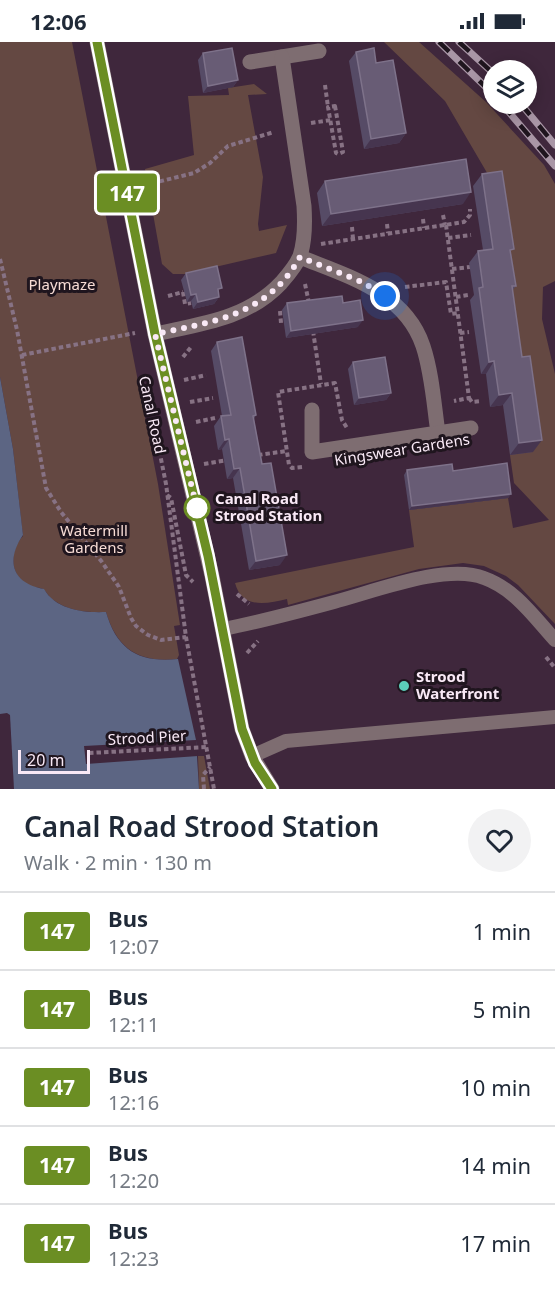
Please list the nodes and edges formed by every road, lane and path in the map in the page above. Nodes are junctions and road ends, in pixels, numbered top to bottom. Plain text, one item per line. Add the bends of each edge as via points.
1 (97, 42) edge
2 (319, 51) dead end
3 (282, 57) junction
4 (250, 62) dead end
5 (325, 85) dead end
6 (328, 107) junction
7 (331, 120) junction
8 (299, 126) junction
9 (126, 189) junction
10 (470, 208) edge
11 (443, 215) edge
12 (423, 219) edge
13 (387, 224) edge
14 (445, 225) junction
15 (352, 227) edge
16 (424, 228) junction
17 (388, 233) junction
18 (471, 235) dead end
19 (448, 238) junction
20 (353, 239) junction
21 (321, 250) dead end
22 (300, 257) junction
23 (0, 260) edge
24 (470, 267) dead end
25 (452, 269) junction
26 (308, 279) dead end
27 (400, 291) dead end
28 (468, 295) dead end
29 (168, 296) dead end
30 (456, 297) junction
31 (191, 303) edge
32 (276, 305) dead end
33 (310, 309) edge
34 (458, 313) junction
35 (281, 323) dead end
36 (134, 325) dead end
37 (313, 330) edge
38 (469, 332) dead end
39 (460, 333) junction
40 (155, 334) junction
41 (195, 343) dead end
42 (22, 355) junction
43 (183, 357) dead end
44 (473, 366) dead end
45 (465, 368) junction
46 (206, 375) dead end
47 (184, 380) dead end
48 (321, 384) junction
49 (213, 398) dead end
50 (469, 398) junction
51 (481, 401) dead end
52 (189, 402) dead end
53 (450, 402) dead end
54 (312, 410) dead end
55 (215, 418) dead end
56 (194, 422) dead end
57 (154, 424) dead end
58 (474, 427) dead end
59 (353, 431) dead end
60 (438, 433) junction
61 (287, 451) junction
62 (251, 456) edge
63 (228, 460) edge
64 (204, 464) dead end
65 (305, 466) dead end
66 (167, 495) junction
67 (194, 583) dead end
68 (234, 590) dead end
69 (254, 606) dead end
70 (223, 629) junction
71 (186, 638) junction
72 (264, 638) dead end
73 (555, 640) edge
74 (542, 652) dead end
75 (246, 659) dead end
76 (555, 668) edge
77 (555, 717) edge
78 (207, 747) junction
79 (89, 753) dead end
80 (252, 756) junction
81 (210, 766) junction
82 (204, 789) edge
83 (214, 789) edge
84 (272, 789) edge

1 - 9 street, Canal Road
2 - 3 street
3 - 4 street
3 - 8 street
5 - 6 path
6 - 7 path
6 - 7 path via 335,106 343,153 336,153
7 - 8 path
8 - 9 path via 228,146 194,173
8 - 22 street via 305,213
9 - 40 street, Canal Road
10 - 14 path via 465,221
11 - 14 path
12 - 16 path
13 - 17 path
14 - 16 path
14 - 19 path
15 - 20 path
16 - 17 path
17 - 20 path
18 - 19 path
19 - 25 path
20 - 21 path via 317,242
22 - 40 street via 274,289 248,309 220,320
22 - 60 street, Kingswear Gardens via 371,287 410,321 424,348
23 - 42 path
24 - 25 path
25 - 30 path
26 - 33 path via 301,282 307,286
27 - 34 path via 446,282 451,314
28 - 30 path
29 - 31 path via 183,292 185,304
30 - 34 path
32 - 35 path
34 - 39 path
36 - 42 path via 135,333
37 - 48 path
38 - 39 path
39 - 45 path
40 - 70 street, Canal Road
41 - 43 path
42 - 71 path via 48,491 119,587 137,627 161,640
44 - 45 path
45 - 50 path
46 - 47 path
48 - 59 path, Kingswear Gardens via 335,384 342,420
48 - 61 path via 278,392
49 - 52 path
50 - 51 path
50 - 53 path
54 - 60 street, Kingswear Gardens via 312,452
55 - 56 path
57 - 66 path, Canal Road
58 - 60 street, Kingswear Gardens
61 - 62 path
61 - 65 path via 291,468
63 - 64 path
66 - 67 path via 187,577
66 - 71 path, Canal Road
68 - 69 path
70 - 73 lane via 427,577 463,573 481,576 509,591
70 - 80 street, Canal Road via 240,721
71 - 78 path, Canal Road
72 - 75 path via 251,648
74 - 76 path
77 - 80 lane via 286,741
78 - 79 path, Strood Pier
78 - 81 path, Canal Road
80 - 84 street, Canal Road
81 - 82 path via 203,775
81 - 83 path, Canal Road

